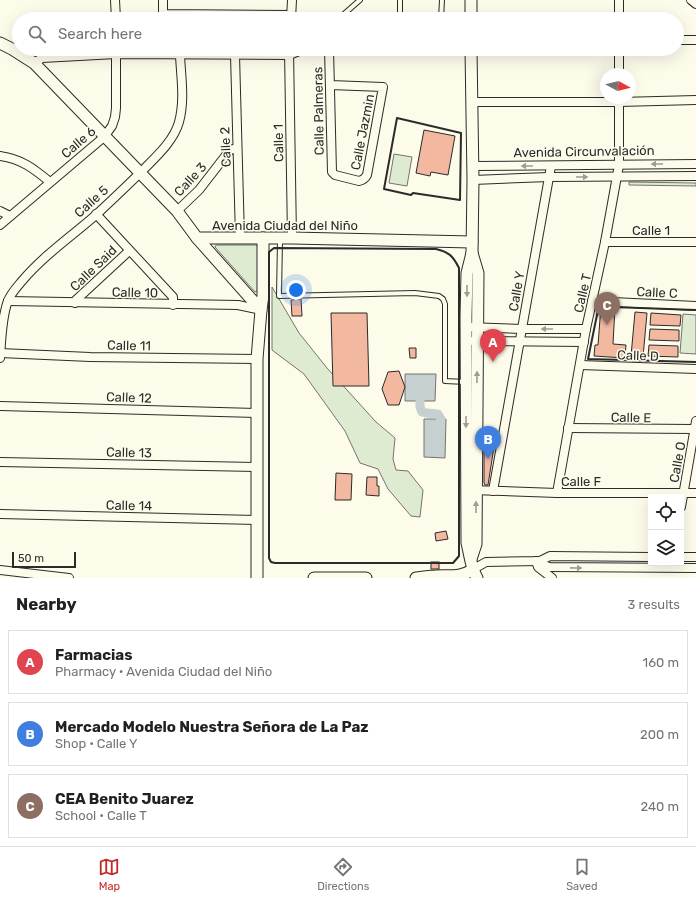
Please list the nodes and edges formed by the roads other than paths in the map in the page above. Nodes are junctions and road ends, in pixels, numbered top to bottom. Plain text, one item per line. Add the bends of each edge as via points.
1 (116, 0) edge
2 (163, 0) edge
3 (292, 0) edge
4 (360, 0) edge
5 (400, 0) edge
6 (442, 0) edge
7 (471, 0) edge
8 (619, 0) edge
9 (691, 0) edge
10 (696, 4) edge
11 (116, 12) edge
12 (163, 12) edge
13 (291, 12) edge
14 (346, 12) edge
15 (400, 12) edge
16 (441, 12) edge
17 (471, 12) edge
18 (619, 12) edge
19 (684, 40) edge
20 (696, 40) edge
21 (0, 43) edge
22 (12, 48) edge
23 (24, 56) edge
24 (67, 56) edge
25 (116, 56) edge
26 (180, 56) edge
27 (235, 56) edge
28 (289, 56) edge
29 (329, 56) edge
30 (471, 56) edge
31 (619, 56) edge
32 (34, 63) junction
33 (619, 68) edge
34 (330, 85) junction
35 (600, 100) edge
36 (636, 100) edge
37 (696, 100) edge
38 (472, 102) junction
39 (619, 104) edge
40 (104, 137) junction
41 (237, 148) junction
42 (0, 156) edge
43 (696, 164) edge
44 (619, 165) junction
45 (473, 166) junction
46 (551, 166) junction
47 (140, 173) junction
48 (696, 176) edge
49 (549, 177) junction
50 (617, 177) junction
51 (364, 180) joint
52 (473, 180) junction
53 (50, 182) junction
54 (0, 211) edge
55 (176, 211) junction
56 (96, 214) junction
57 (10, 216) junction
58 (0, 225) edge
59 (197, 238) junction
60 (240, 238) junction
61 (263, 238) junction
62 (280, 238) junction
63 (292, 238) junction
64 (472, 242) junction
65 (605, 242) junction
66 (696, 242) edge
67 (128, 251) junction
68 (8, 301) junction
69 (592, 301) junction
70 (75, 303) junction
71 (173, 305) junction
72 (696, 306) edge
73 (261, 310) junction
74 (472, 327) junction
75 (522, 329) junction
76 (586, 329) junction
77 (472, 341) junction
78 (520, 342) junction
79 (584, 342) junction
80 (0, 353) edge
81 (0, 358) edge
82 (257, 359) junction
83 (580, 365) junction
84 (696, 369) edge
85 (466, 382) junction
86 (0, 406) edge
87 (258, 413) junction
88 (696, 421) edge
89 (568, 428) junction
90 (694, 429) junction
91 (0, 462) edge
92 (258, 466) junction
93 (471, 490) junction
94 (493, 490) junction
95 (556, 493) junction
96 (684, 493) junction
97 (696, 493) edge
98 (0, 514) edge
99 (258, 520) junction
100 (648, 556) edge
101 (684, 557) edge
102 (696, 557) edge
103 (538, 561) junction
104 (672, 566) edge
105 (696, 568) edge
106 (474, 569) edge
107 (0, 570) edge
108 (434, 577) edge
109 (69, 578) edge
110 (257, 578) edge
111 (314, 578) edge
112 (320, 578) edge
113 (366, 578) edge
114 (416, 578) edge
115 (552, 578) edge

1 - 11 street
2 - 12 street
3 - 13 street
4 - 14 lane
5 - 15 lane
6 - 16 lane
7 - 17 main road
8 - 18 street
9 - 10 street
19 - 20 street
21 - 22 main road, Avenida Ciudad del Niño
23 - 32 main road, Avenida Ciudad del Niño
24 - 32 street via 42,58
25 - 40 street, Calle 6 via 115,117
26 - 47 street, Calle 5 via 182,94 179,123 162,151
27 - 41 street, Calle 2
28 - 63 street, Calle 1
29 - 34 street, Calle Palmeras
30 - 38 main road
31 - 33 street
32 - 40 main road, Avenida Ciudad del Niño
34 - 51 street, Calle Palmeras via 332,172 334,175
34 - 51 street, Calle Jazmin via 383,87
35 - 38 street
36 - 37 street
38 - 45 main road
39 - 44 street, Calle T
40 - 47 main road, Avenida Ciudad del Niño
40 - 53 street, Calle 6
41 - 55 street, Calle 3 via 230,150 199,190
41 - 60 street, Calle 2
42 - 53 street via 20,161
43 -> 44 street, Avenida Circunvalación
44 - 46 street, Avenida Circunvalación
44 - 50 street, Calle T
46 -> 45 street, Avenida Circunvalación
45 - 52 main road
46 - 49 street, Calle Y
47 - 55 main road, Avenida Ciudad del Niño
47 - 56 street, Calle 5
48 - 50 street, Avenida Circunvalación
49 -> 50 street, Avenida Circunvalación
49 - 52 street, Avenida Circunvalación
49 - 75 street, Calle Y
50 - 65 street, Calle T
52 - 64 main road
53 - 57 street, Calle 6
54 - 57 street
55 - 59 main road, Avenida Ciudad del Niño
56 - 67 street
56 - 68 street, Calle 5 via 33,267
57 - 58 street, Calle 6
59 - 60 main road, Avenida Ciudad del Niño
59 - 73 main road
60 - 61 main road, Avenida Ciudad del Niño
61 - 62 main road, Avenida Ciudad del Niño
61 - 73 main road
62 - 63 main road, Avenida Ciudad del Niño
62 - 85 lane via 279,296 415,294 439,296 443,299 446,382
63 - 64 main road, Avenida Ciudad del Niño
64 - 74 main road via 472,253 478,273
65 - 66 street, Calle 1
65 - 69 street, Calle T
67 - 70 street, Calle Said
67 - 71 street via 173,297
68 - 70 street, Calle 10
68 - 80 street, Calle 5
69 - 72 street, Calle C
69 - 76 street, Calle T
70 - 71 street, Calle 10
71 - 73 street, Calle 10 via 238,305
73 - 82 main road
74 - 75 street
74 - 77 main road
76 -> 75 street
75 - 78 street, Calle Y
76 - 79 street, Calle T
77 - 78 street
77 - 85 main road
93 -> 77 main road
78 - 79 street
78 - 94 street, Calle Y
79 - 83 street, Calle T
80 - 81 street, Calle 5
80 - 82 street, Calle 11
82 - 87 main road
83 - 84 street, Calle D
83 - 89 street, Calle T
85 -> 93 main road
86 - 87 street, Calle 12
87 - 92 main road
88 - 90 street, Calle O
89 - 90 street, Calle E
89 - 95 street, Calle T
90 - 96 street, Calle O
91 - 92 street, Calle 13
92 - 99 main road
93 - 94 street, Calle F
93 - 106 main road via 476,544
94 - 95 street, Calle F
95 - 96 street, Calle F
96 - 97 street, Calle F
98 - 99 street, Calle 14
99 - 110 main road
100 - 103 street via 550,556
101 - 102 street
103 -> 104 street via 549,567
103 - 106 street via 486,562
103 - 115 street via 538,567
104 - 105 street
106 - 108 main road via 460,576
107 - 109 street
108 - 114 main road
111 - 112 main road
112 - 113 main road

